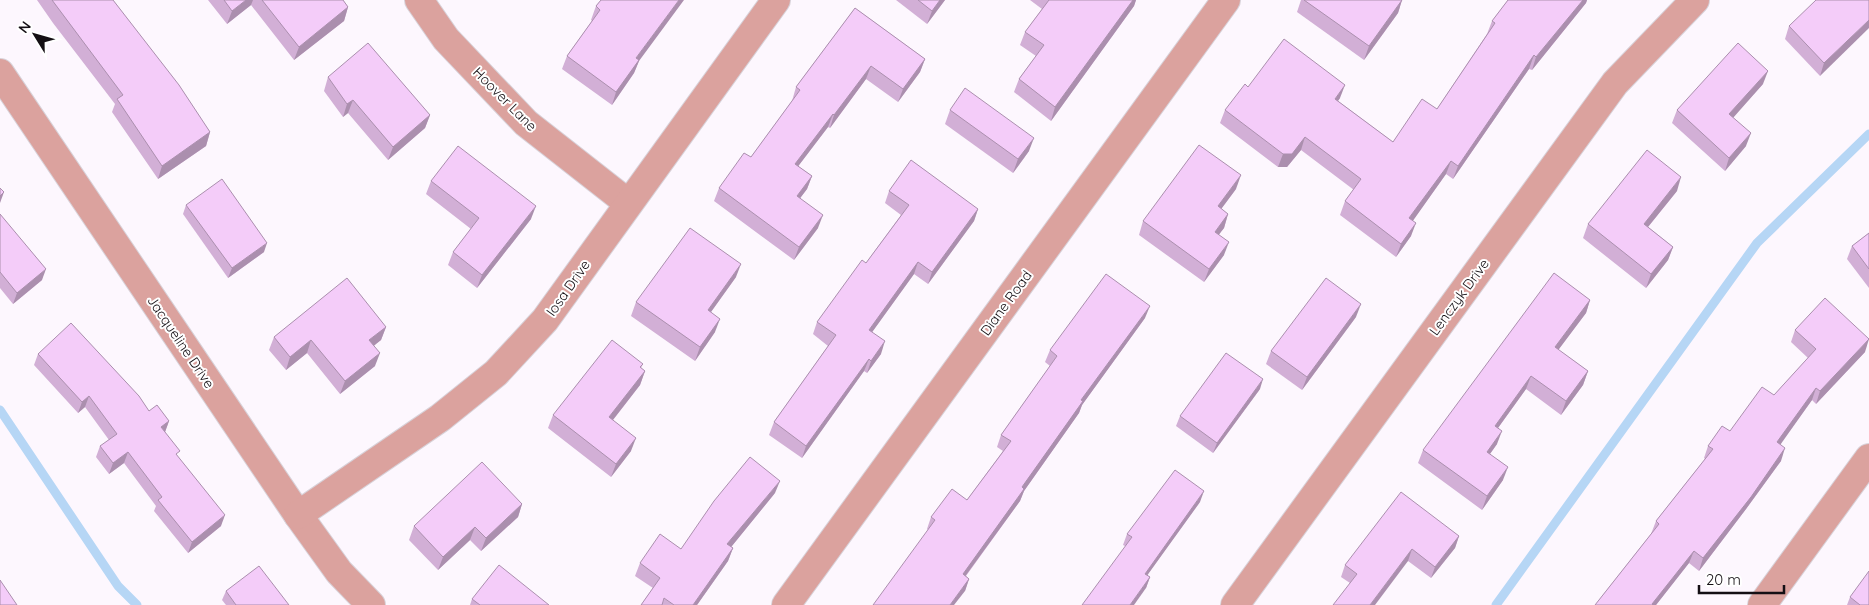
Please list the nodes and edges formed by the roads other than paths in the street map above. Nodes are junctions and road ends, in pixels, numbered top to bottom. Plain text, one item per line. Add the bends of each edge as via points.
1 (420, 0) edge
2 (776, 0) edge
3 (1226, 0) edge
4 (1696, 0) edge
5 (0, 73) edge
6 (628, 203) junction
7 (1865, 472) edge
8 (298, 515) junction
9 (371, 605) edge
10 (786, 605) edge
11 (1234, 605) edge
12 (1762, 605) edge

1 - 6 street, Hoover Lane via 446,39 526,123
2 - 6 street, Iosa Drive
3 - 10 street, Diane Road
4 - 11 street, Lenczyk Drive via 1615,83
5 - 8 street, Jacqueline Drive
6 - 8 street, Iosa Drive via 545,320 496,373 440,418
7 - 12 street
8 - 9 street, Jacqueline Drive via 340,572

